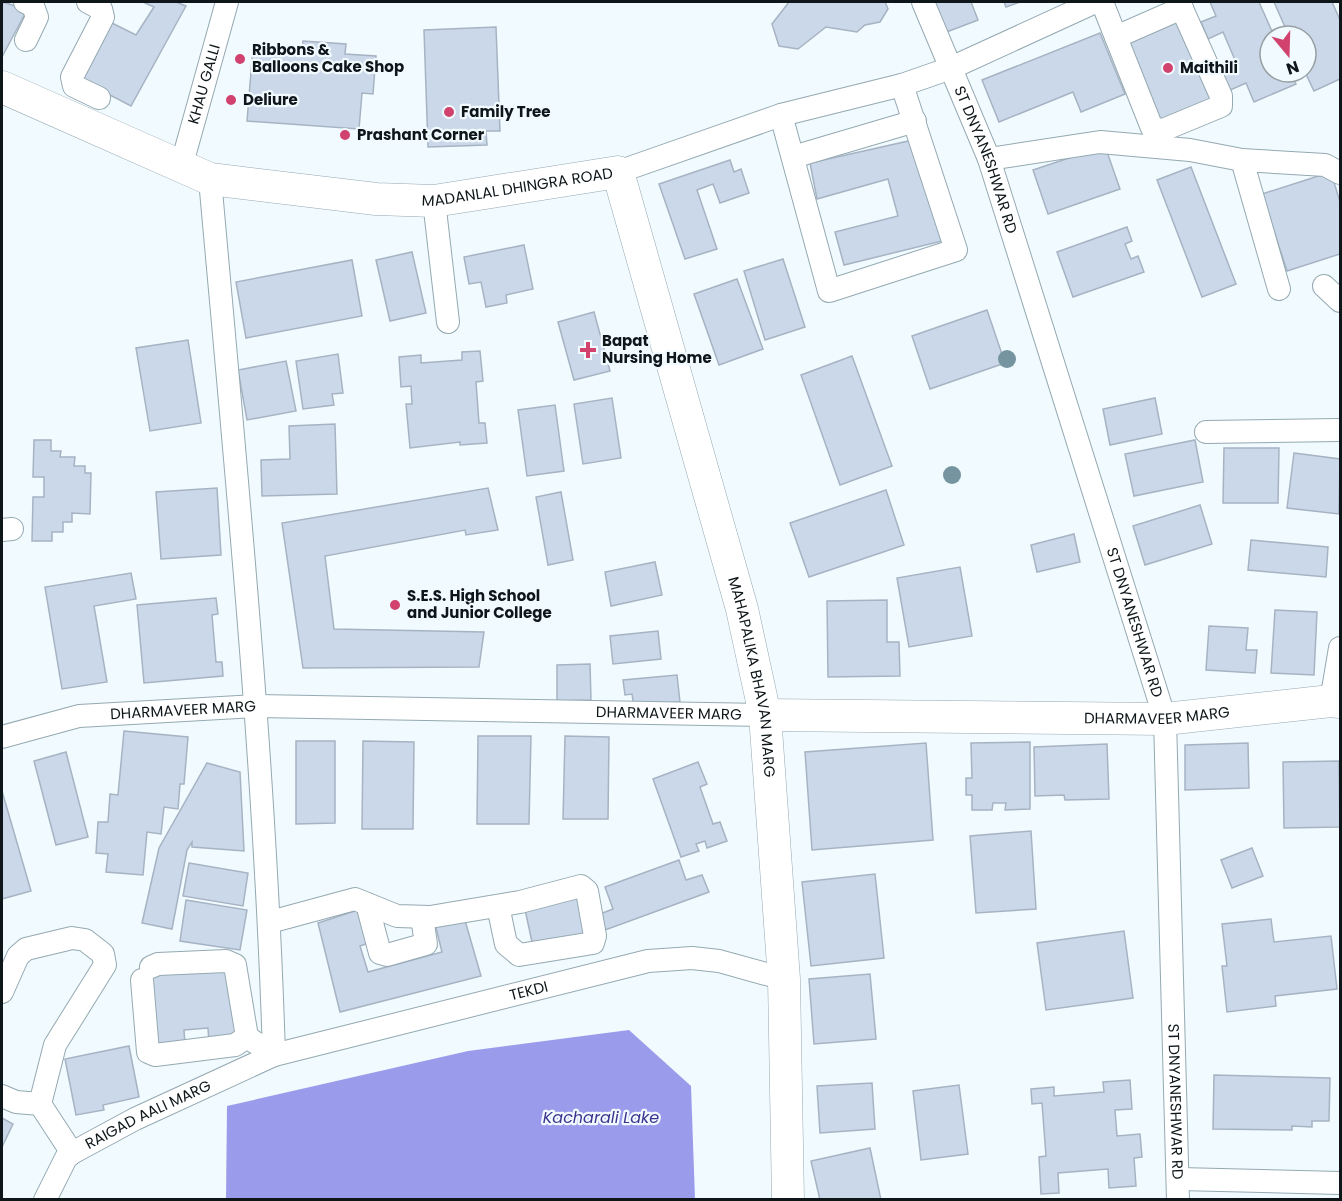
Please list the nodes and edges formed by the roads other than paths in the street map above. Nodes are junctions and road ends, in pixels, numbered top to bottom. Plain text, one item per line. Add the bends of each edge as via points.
1 (25, 2) edge
2 (88, 2) edge
3 (228, 2) edge
4 (923, 2) edge
5 (1095, 2) edge
6 (1102, 2) edge
7 (1181, 5) edge
8 (1116, 37) junction
9 (26, 40) dead end
10 (951, 68) junction
11 (902, 85) junction
12 (2, 87) edge
13 (99, 98) dead end
14 (781, 116) junction
15 (915, 121) junction
16 (793, 157) junction
17 (989, 159) junction
18 (1242, 159) junction
19 (181, 166) junction
20 (618, 172) junction
21 (1341, 173) edge
22 (210, 179) junction
23 (434, 201) junction
24 (1279, 289) dead end
25 (448, 322) dead end
26 (1341, 430) edge
27 (1206, 432) dead end
28 (1341, 648) edge
29 (1336, 702) edge
30 (257, 706) junction
31 (765, 715) junction
32 (1165, 718) junction
33 (2, 736) edge
34 (368, 904) junction
35 (498, 906) dead end
36 (422, 916) junction
37 (270, 922) junction
38 (784, 979) junction
39 (2, 992) edge
40 (247, 1037) junction
41 (274, 1055) junction
42 (2, 1096) edge
43 (40, 1104) junction
44 (72, 1153) junction
45 (1341, 1183) edge
46 (1179, 1190) edge
47 (45, 1200) edge
48 (788, 1200) edge

1 - 9 street via 33,6 37,17
2 - 13 street via 101,9 103,17 72,77 74,86
3 - 19 street, KHAU GALLI
4 - 10 street, ST DNYANESHWAR RD
5 - 10 street, MADANLAL DHINGRA ROAD
6 - 8 street
7 - 8 street
7 - 8 street via 1221,96 1221,105 1163,130 1152,128
10 - 11 street, MADANLAL DHINGRA ROAD
10 - 17 street, ST DNYANESHWAR RD
11 - 14 street, MADANLAL DHINGRA ROAD
11 - 15 street
12 - 19 street, MADANLAL DHINGRA ROAD
14 - 16 street
14 - 20 street, MADANLAL DHINGRA ROAD
15 - 16 street
15 - 16 street via 956,250 829,291
17 - 18 street via 1100,142
17 - 32 street, ST DNYANESHWAR RD
18 - 21 street via 1325,165
18 - 24 street
19 - 22 street, MADANLAL DHINGRA ROAD
20 - 23 street, MADANLAL DHINGRA ROAD
20 - 31 street, MAHAPALIKA BHAVAN MARG via 742,609
22 - 23 street, MADANLAL DHINGRA ROAD via 376,199
22 - 30 street
23 - 25 street
26 - 27 street
28 - 29 street
29 - 32 street, DHARMAVEER MARG
30 - 31 street, DHARMAVEER MARG
30 - 33 street, DHARMAVEER MARG via 79,716
30 - 37 street
31 - 32 street, DHARMAVEER MARG
31 - 38 street, MAHAPALIKA BHAVAN MARG
32 - 46 street, ST DNYANESHWAR RD
34 - 36 street via 397,916
34 - 36 street via 380,952 387,956 426,944
34 - 37 street via 355,899
35 - 36 street
37 - 41 street
38 - 41 street, TEKDI via 719,961 648,961
38 - 48 street, MAHAPALIKA BHAVAN MARG
39 - 43 street via 18,956 26,949 72,938 85,940 103,954 105,966 55,1045
40 - 40 street via 236,1045 155,1055 148,1052 147,974 158,964 226,961 235,965
40 - 41 street
41 - 44 street, RAIGAD AALI MARG via 135,1119
42 - 43 street
43 - 44 street
44 - 47 street, RAIGAD AALI MARG
45 - 46 street

